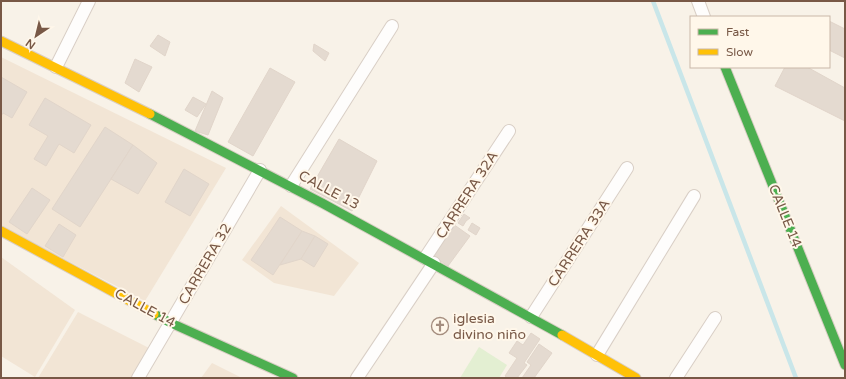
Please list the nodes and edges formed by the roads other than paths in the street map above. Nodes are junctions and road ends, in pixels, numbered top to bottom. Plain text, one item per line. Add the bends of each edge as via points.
1 (89, 1) edge
2 (698, 1) edge
3 (704, 16) edge
4 (392, 26) dead end
5 (1, 41) edge
6 (56, 67) junction
7 (724, 68) edge
8 (509, 131) dead end
9 (627, 168) dead end
10 (260, 170) junction
11 (291, 186) junction
12 (694, 196) dead end
13 (1, 231) edge
14 (430, 261) junction
15 (531, 317) junction
16 (715, 318) dead end
17 (171, 323) junction
18 (835, 339) junction
19 (845, 348) edge
20 (596, 355) junction
21 (845, 365) edge
22 (138, 378) edge
23 (293, 378) edge
24 (357, 378) edge
25 (636, 378) edge
26 (676, 378) edge

1 - 6 street
2 - 3 street
4 - 11 street
5 - 6 street, CALLE 13
6 - 10 street, CALLE 13
7 - 18 street, CALLE 14
8 - 14 street, CARRERA 32A
9 - 15 street, CARRERA 33A
10 - 11 street, CALLE 13
10 - 17 street, CARRERA 32
11 - 14 street, CALLE 13
12 - 20 street
13 - 17 street, CALLE 14
14 - 15 street, CALLE 13
14 - 24 street, CARRERA 32A
15 - 20 street, CALLE 13
16 - 26 street
17 - 22 street, CARRERA 32
17 - 23 street, CALLE 14
18 - 19 street
18 - 21 street, CALLE 14
20 - 25 street, CALLE 13

